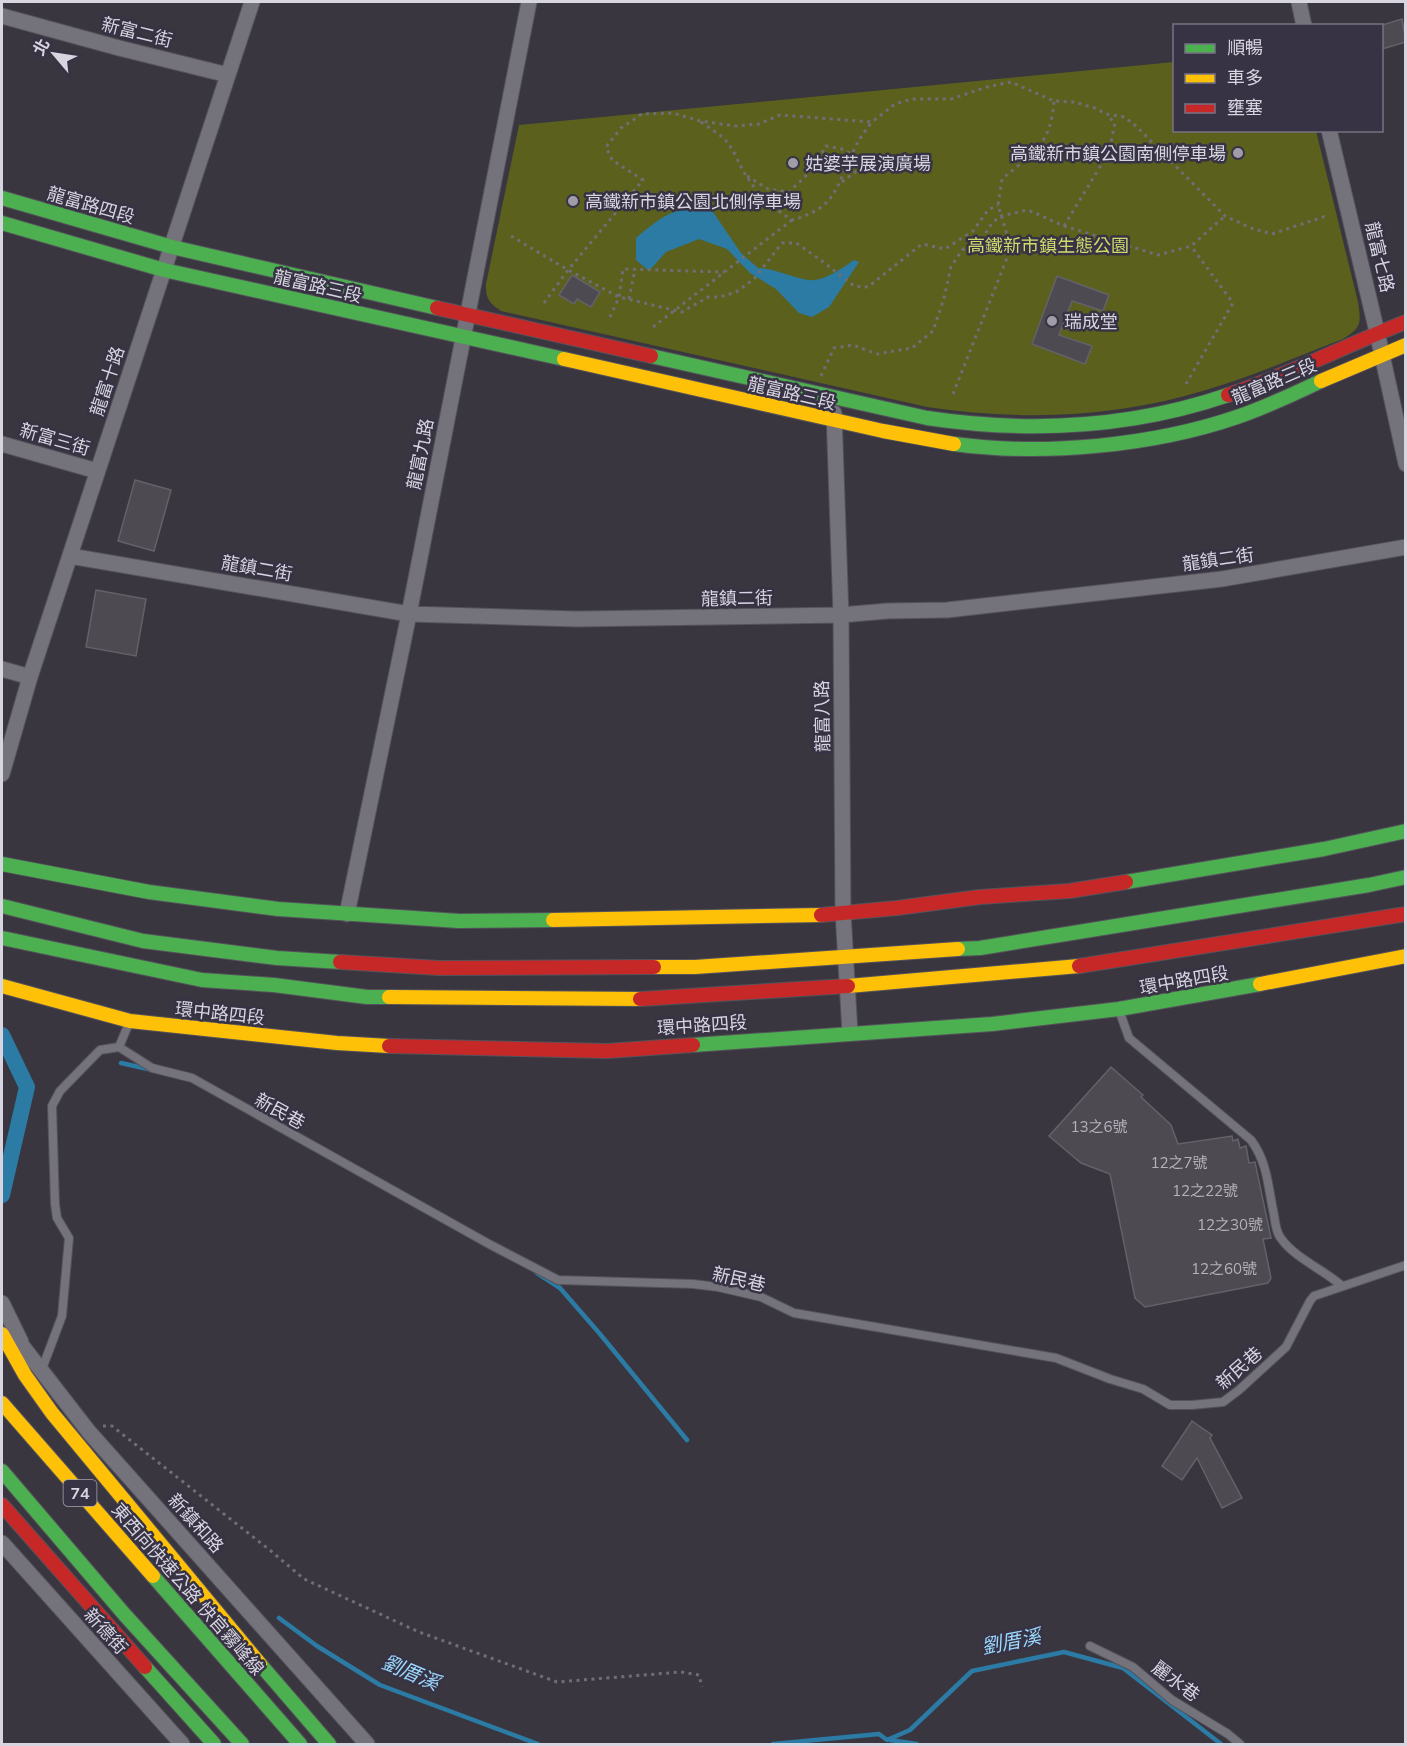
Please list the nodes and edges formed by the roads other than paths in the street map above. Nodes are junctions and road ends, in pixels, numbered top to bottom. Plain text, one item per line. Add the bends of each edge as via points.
1 (252, 2) edge
2 (529, 2) edge
3 (1299, 2) edge
4 (2, 16) edge
5 (1304, 24) edge
6 (228, 75) junction
7 (1329, 132) edge
8 (2, 198) edge
9 (2, 223) edge
10 (172, 247) junction
11 (164, 270) junction
12 (467, 315) junction
13 (1406, 322) edge
14 (1377, 332) junction
15 (462, 336) junction
16 (1406, 345) edge
17 (1381, 354) junction
18 (834, 398) junction
19 (834, 421) junction
20 (2, 444) edge
21 (1406, 464) edge
22 (97, 471) junction
23 (1406, 547) edge
24 (70, 556) junction
25 (409, 614) junction
26 (841, 615) junction
27 (2, 669) edge
28 (30, 677) junction
29 (2, 774) edge
30 (1406, 831) edge
31 (2, 864) edge
32 (1406, 877) edge
33 (2, 906) edge
34 (843, 912) junction
35 (347, 914) junction
36 (1406, 914) edge
37 (2, 938) edge
38 (1406, 956) edge
39 (844, 957) junction
40 (2, 986) edge
41 (847, 986) junction
42 (1119, 1010) junction
43 (130, 1022) junction
44 (850, 1033) junction
45 (119, 1047) junction
46 (1406, 1265) edge
47 (1342, 1286) junction
48 (2, 1303) edge
49 (2, 1322) edge
50 (2, 1334) edge
51 (21, 1341) junction
52 (41, 1372) junction
53 (2, 1403) edge
54 (2, 1471) edge
55 (2, 1505) edge
56 (2, 1543) edge
57 (1090, 1646) dead end
58 (182, 1744) edge
59 (214, 1744) edge
60 (242, 1744) edge
61 (300, 1744) edge
62 (329, 1744) edge
63 (367, 1744) edge
64 (1240, 1744) edge

1 - 6 street, 龍富十路
2 - 12 street, 龍富九路
3 - 5 street
4 - 6 street, 新富二街
6 - 10 street, 龍富十路
7 - 14 street, 龍富七路
8 - 10 main road, 龍富路四段
9 - 11 main road
10 - 11 street, 龍富十路
10 - 12 main road, 龍富路三段
11 - 15 main road, 龍富路三段
11 - 22 street, 龍富十路
12 - 15 street, 龍富九路
12 - 18 main road, 龍富路三段
13 - 14 main road, 龍富路三段
14 - 17 street, 龍富七路
14 - 18 main road, 龍富路三段 via 1262,384 1209,402 1100,424 1011,428 974,425
15 - 19 main road, 龍富路三段
15 - 25 street, 龍富九路
16 - 17 main road, 龍富路三段
17 - 19 main road, 龍富路三段 via 1244,415 1131,442 1084,448 1040,450 934,442
17 - 21 street, 龍富七路
18 - 19 street, 龍富八路
19 - 26 street, 龍富八路
20 - 22 street, 新富三街
22 - 24 street, 龍富十路
23 - 26 street, 龍鎮二街 via 1222,579 947,610
24 - 25 street, 龍鎮二街
24 - 28 street, 龍富十路
25 - 26 street, 龍鎮二街 via 577,619
25 - 35 street, 龍富九路
26 - 34 street, 龍富八路
27 - 28 street
28 - 29 street, 龍富十路
30 - 34 main road via 1324,849 1069,891
31 - 35 main road via 190,898
32 - 39 main road via 980,948
33 - 39 main road via 143,941 277,958 439,968 695,967
34 - 35 main road via 804,916 482,921
34 - 39 street, 龍富八路
36 - 41 main road, 環中路四段 via 1069,968
37 - 41 main road, 環中路四段 via 202,980 367,997 640,999
38 - 42 main road, 環中路四段
39 - 41 street, 龍富八路
40 - 43 main road, 環中路四段
41 - 44 street, 龍富八路
42 - 44 main road, 環中路四段 via 992,1024
42 - 47 lane via 1129,1038 1251,1140 1267,1175 1278,1235
43 - 44 main road, 環中路四段 via 337,1043 459,1049 607,1051
43 - 45 lane
45 - 47 lane, 新民巷 via 152,1068 192,1078 558,1280 718,1287 761,1297 794,1313 1056,1358 1143,1389 1170,1405 1223,1402 1286,1347 1314,1296
45 - 52 lane via 100,1050 60,1091 52,1106 55,1204 57,1218 69,1238 62,1316
46 - 47 lane, 新民巷
48 - 51 street
49 - 51 street, 新鎮和路
50 - 62 main road via 29,1383 107,1482 197,1593
51 - 52 street, 新鎮和路
52 - 63 street, 新鎮和路 via 89,1432
53 - 61 main road, 東西向快速公路 快官霧峰線 / 74
54 - 60 main road, 74
55 - 59 main road
56 - 58 street, 新德街
57 - 64 lane, 麗水巷 via 1133,1667 1172,1700

